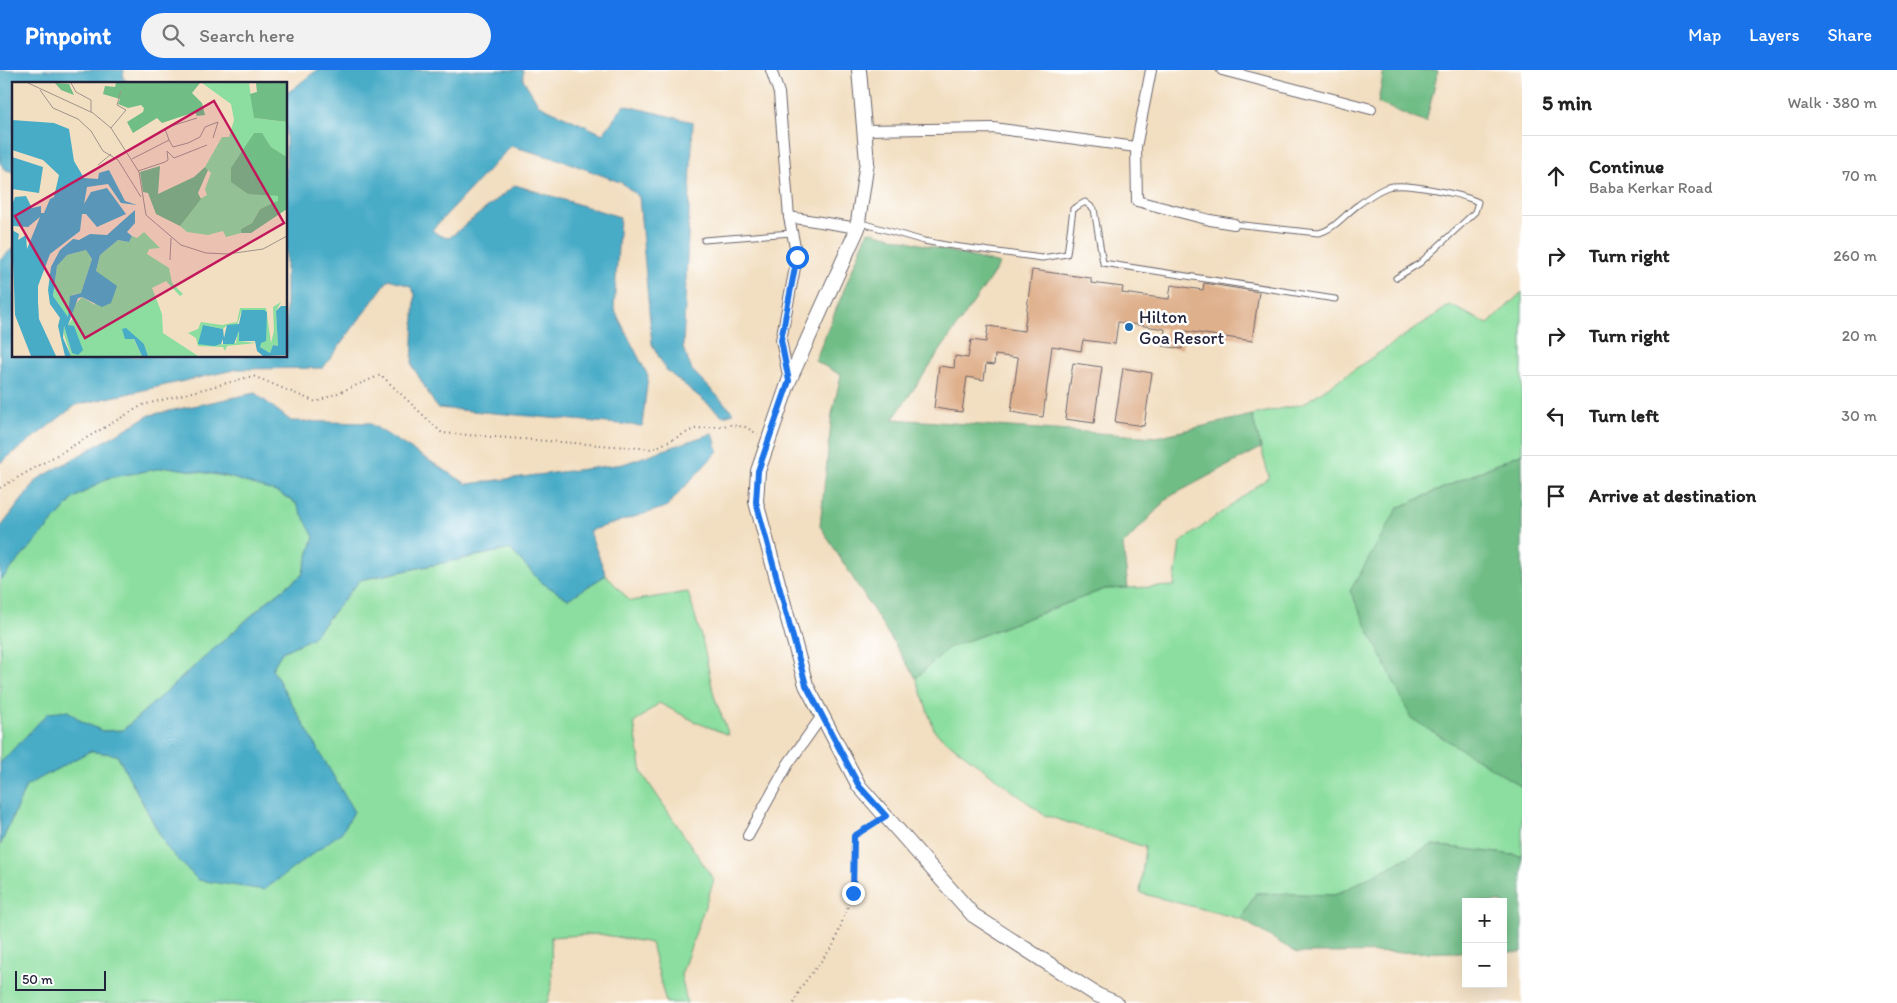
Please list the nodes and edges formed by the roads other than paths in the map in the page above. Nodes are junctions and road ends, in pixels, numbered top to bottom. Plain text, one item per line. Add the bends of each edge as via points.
1 (771, 70) edge
2 (858, 70) edge
3 (1150, 70) edge
4 (1222, 70) edge
5 (1371, 109) dead end
6 (864, 130) junction
7 (1136, 147) junction
8 (788, 217) junction
9 (1234, 224) joint
10 (858, 225) junction
11 (791, 233) junction
12 (704, 240) dead end
13 (1396, 278) dead end
14 (1336, 299) dead end
15 (789, 381) junction
16 (822, 716) junction
17 (748, 836) dead end
18 (1116, 1003) edge

1 - 8 street via 779,93
2 - 6 main road
3 - 7 street
4 - 5 street
6 - 7 street via 993,128
6 - 10 main road via 868,162
7 - 9 street via 1137,201
8 - 10 street
8 - 11 street
9 - 13 lane via 1326,232 1358,204 1388,187 1444,192 1478,202 1475,212 1420,264
10 - 14 lane via 924,241 1042,258 1067,254 1074,209 1085,202 1094,209 1103,263
10 - 15 main road
11 - 12 lane
11 - 15 street via 797,257 781,340
15 - 16 main road via 758,471 756,502 806,685
16 - 17 street via 788,764
16 - 18 main road via 859,786 973,915 1096,995

